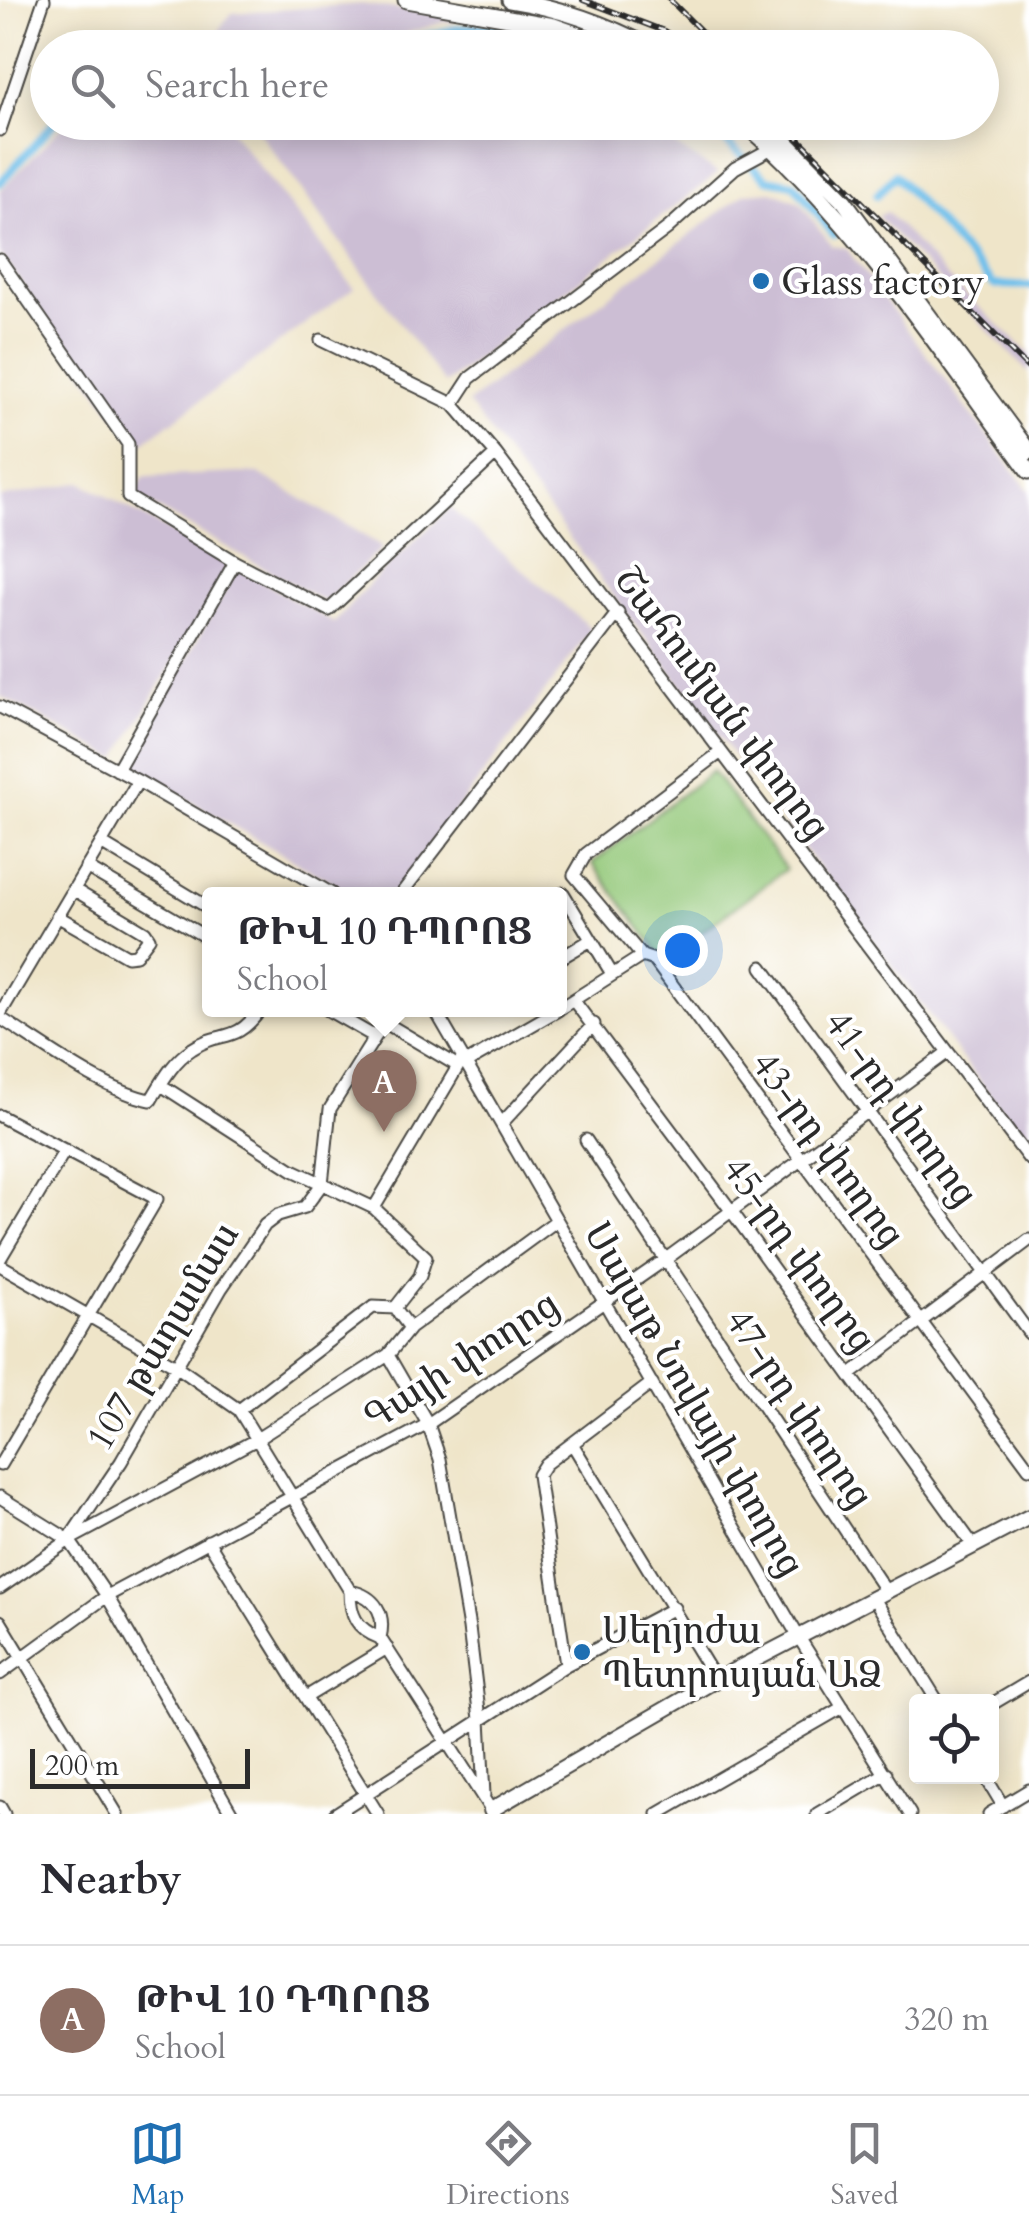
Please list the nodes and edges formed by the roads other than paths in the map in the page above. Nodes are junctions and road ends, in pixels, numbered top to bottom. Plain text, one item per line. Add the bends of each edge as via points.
1 (44, 0) edge
2 (406, 0) edge
3 (510, 0) edge
4 (34, 30) edge
5 (565, 30) edge
6 (617, 30) edge
7 (30, 41) edge
8 (0, 130) edge
9 (763, 140) edge
10 (784, 140) edge
11 (772, 148) junction
12 (0, 260) edge
13 (909, 298) junction
14 (320, 340) dead end
15 (452, 404) junction
16 (1029, 452) edge
17 (496, 454) junction
18 (1029, 470) edge
19 (235, 562) junction
20 (618, 612) junction
21 (0, 707) edge
22 (721, 752) junction
23 (117, 770) junction
24 (138, 780) junction
25 (101, 844) junction
26 (86, 867) junction
27 (576, 878) junction
28 (320, 887) edge
29 (405, 887) edge
30 (567, 888) edge
31 (73, 890) junction
32 (202, 903) edge
33 (567, 904) edge
34 (56, 916) junction
35 (202, 919) edge
36 (195, 931) junction
37 (202, 936) edge
38 (592, 940) junction
39 (567, 954) edge
40 (642, 956) junction
41 (762, 967) dead end
42 (612, 974) junction
43 (574, 1000) junction
44 (567, 1004) edge
45 (0, 1016) edge
46 (254, 1017) edge
47 (340, 1017) edge
48 (385, 1017) edge
49 (391, 1017) edge
50 (439, 1017) edge
51 (541, 1017) edge
52 (594, 1024) junction
53 (375, 1037) junction
54 (948, 1052) junction
55 (462, 1062) junction
56 (160, 1085) junction
57 (867, 1111) junction
58 (0, 1116) edge
59 (502, 1123) junction
60 (586, 1140) dead end
61 (65, 1150) junction
62 (1029, 1159) edge
63 (800, 1160) junction
64 (322, 1184) junction
65 (374, 1208) junction
66 (730, 1210) junction
67 (556, 1221) junction
68 (1029, 1240) edge
69 (666, 1259) junction
70 (0, 1262) edge
71 (986, 1273) junction
72 (603, 1303) junction
73 (395, 1308) junction
74 (88, 1315) junction
75 (921, 1324) junction
76 (410, 1328) junction
77 (1029, 1333) edge
78 (388, 1355) junction
79 (176, 1366) junction
80 (851, 1374) junction
81 (652, 1383) junction
82 (238, 1410) junction
83 (428, 1424) junction
84 (257, 1439) junction
85 (573, 1445) junction
86 (0, 1465) edge
87 (1029, 1468) edge
88 (0, 1497) edge
89 (290, 1498) junction
90 (1029, 1517) edge
91 (69, 1540) junction
92 (208, 1541) junction
93 (973, 1546) junction
94 (0, 1588) edge
95 (350, 1591) junction
96 (879, 1594) junction
97 (107, 1596) junction
98 (674, 1608) junction
99 (0, 1621) edge
100 (798, 1636) junction
101 (384, 1643) junction
102 (24, 1659) junction
103 (566, 1666) junction
104 (0, 1674) edge
105 (716, 1680) junction
106 (1029, 1682) edge
107 (934, 1694) edge
108 (306, 1697) junction
109 (999, 1700) edge
110 (844, 1707) junction
111 (480, 1718) junction
112 (446, 1742) junction
113 (886, 1773) junction
114 (990, 1784) edge
115 (1029, 1790) edge
116 (366, 1795) junction
117 (1003, 1806) junction
118 (0, 1807) edge
119 (490, 1808) edge
120 (4, 1814) edge
121 (117, 1814) edge
122 (232, 1814) edge
123 (335, 1814) edge
124 (366, 1814) edge
125 (378, 1814) edge
126 (658, 1814) edge
127 (817, 1814) edge
128 (910, 1814) edge
129 (990, 1814) edge

1 - 4 street
2 - 5 highway
3 - 6 highway
7 - 8 street
9 - 11 highway
10 - 13 highway via 844,201
11 - 13 highway
11 - 15 street via 470,378
12 - 19 street via 128,444 128,498
13 - 16 highway
13 - 18 highway
14 - 15 street, Շահումյան փողոց
15 - 17 street, Շահումյան փողոց
17 - 19 street via 329,610
17 - 20 street, Շահումյան փողոց
19 - 23 street
20 - 22 street, Շահումյան փողոց
20 - 29 street
21 - 23 street
22 - 27 street via 586,854
22 - 54 street, Շահումյան փողոց
23 - 24 street
24 - 25 street
24 - 28 street
25 - 26 street
25 - 32 street
26 - 31 street
26 - 36 street
27 - 30 street
27 - 40 street, 43-րդ փողոց
31 - 34 street
31 - 34 street via 145,932 142,948 127,956
33 - 38 street
34 - 45 street
35 - 36 street
36 - 37 street
38 - 39 street
38 - 42 street
40 - 42 street
40 - 63 street, 43-րդ փողոց via 654,960
41 - 57 street, 41-րդ փողոց
42 - 43 street
43 - 44 street
43 - 52 street, 45-րդ փողոց
45 - 56 street via 125,1092 150,1100
46 - 56 street via 242,1032 194,1047
47 - 53 street
48 - 53 street
49 - 55 street
50 - 55 street, Սայաթ Նովայի փողոց
51 - 55 street
52 - 59 street
52 - 66 street, 45-րդ փողոց
53 - 64 street via 330,1109
54 - 57 street, Գայի փողոց
54 - 62 street, Շահումյան փողոց
55 - 59 street, Սայաթ Նովայի փողոց
55 - 65 street
56 - 64 street
57 - 63 street, Գայի փողոց
57 - 71 street, 41-րդ փողոց
58 - 61 street
59 - 67 street, Սայաթ Նովայի փողոց
60 - 69 street, 47-րդ փողոց
61 - 70 street
61 - 74 street, 107 թաղամաս via 157,1199
63 - 66 street, Գայի փողոց
63 - 75 street, 43-րդ փողոց
64 - 65 street
64 - 79 street, 107 թաղամաս via 305,1207 265,1225
65 - 73 street via 426,1256 420,1276
66 - 69 street, Գայի փողոց
66 - 80 street, 45-րդ փողոց
67 - 72 street, Սայաթ Նովայի փողոց
67 - 76 street, 107 թաղամաս
68 - 71 street
69 - 72 street, Գայի փողոց
69 - 96 street, 47-րդ փողոց
70 - 74 street
71 - 75 street
71 - 77 street, 41-րդ փողոց
72 - 81 street, Սայաթ Նովայի փողոց
72 - 83 street, Գայի փողոց
73 - 76 street
73 - 82 street via 373,1307
74 - 79 street
74 - 86 street, 107 թաղամաս
75 - 80 street
75 - 87 street, 43-րդ փողոց
76 - 78 street, 107 թաղամաս
78 - 83 street
78 - 84 street, 107 թաղամաս
79 - 82 street
79 - 91 street, 107 թաղամաս
80 - 93 street, 45-րդ փողոց
81 - 85 street
81 - 100 street, Սայաթ Նովայի փողոց
82 - 84 street
83 - 89 street, Գայի փողոց
83 - 111 street via 440,1460
84 - 89 street
84 - 91 street, 107 թաղամաս
85 - 98 street
85 - 103 street via 538,1476
88 - 91 street
89 - 92 street
89 - 95 street
90 - 93 main road
91 - 94 street, 107 թաղամաս
91 - 97 street
92 - 97 street
92 - 108 street
93 - 96 main road
95 - 101 street via 358,1624
95 - 101 street via 374,1602
96 - 100 main road
96 - 107 street, 47-րդ փողոց
97 - 102 street
97 - 122 street
98 - 103 street
98 - 105 street
99 - 102 street
100 - 105 main road
100 - 110 street, Սայաթ Նովայի փողոց
101 - 108 street
101 - 112 street
102 - 104 street
102 - 121 street
103 - 111 street
105 - 119 main road
106 - 109 street
108 - 116 street
110 - 113 street, Սայաթ Նովայի փողոց
110 - 126 street
111 - 112 street
111 - 119 street
112 - 116 street
112 - 119 street
113 - 127 street
113 - 128 street, Սայաթ Նովայի փողոց
114 - 117 street
115 - 117 street
116 - 123 street
116 - 124 street
116 - 125 street
117 - 129 street
118 - 120 street

